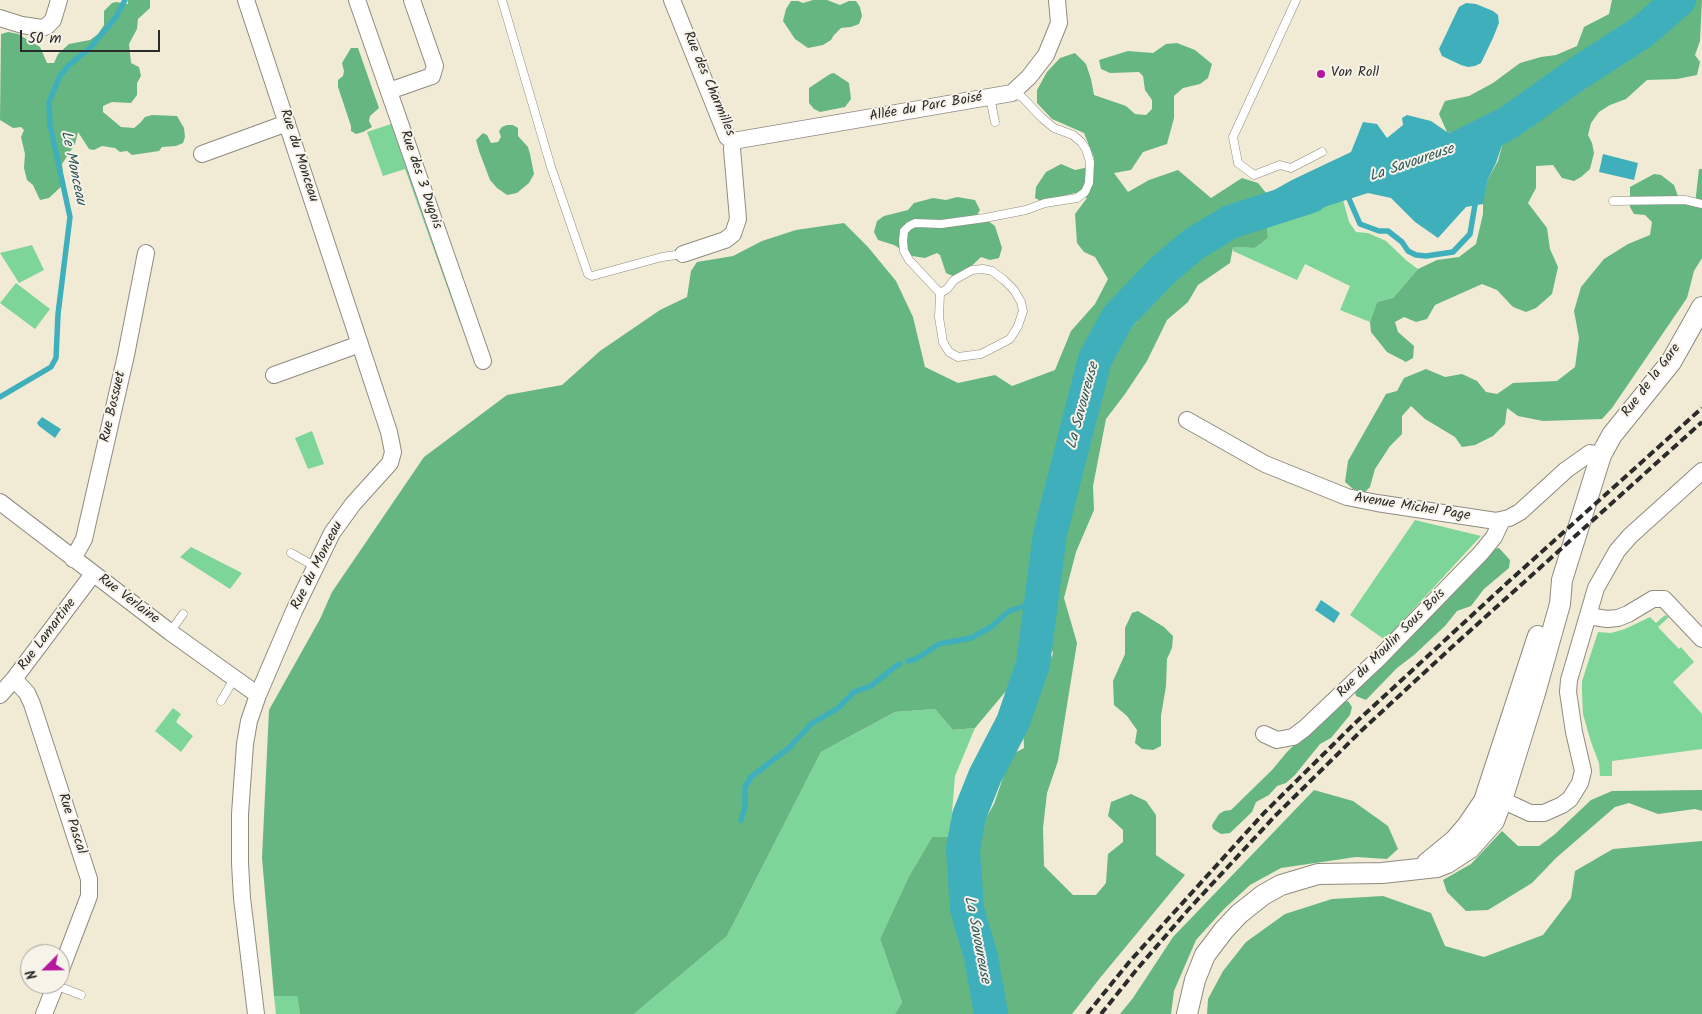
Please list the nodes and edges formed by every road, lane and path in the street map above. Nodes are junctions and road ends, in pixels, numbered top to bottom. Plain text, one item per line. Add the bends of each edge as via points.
1 (59, 0) edge
2 (246, 0) edge
3 (357, 0) edge
4 (412, 0) edge
5 (502, 0) edge
6 (672, 0) edge
7 (1057, 0) edge
8 (1296, 0) edge
9 (0, 18) edge
10 (389, 91) junction
11 (1012, 93) junction
12 (990, 96) junction
13 (995, 122) dead end
14 (287, 123) junction
15 (733, 141) junction
16 (1322, 152) dead end
17 (202, 154) dead end
18 (1613, 201) dead end
19 (1702, 204) edge
20 (146, 253) dead end
21 (683, 254) joint
22 (940, 293) junction
23 (1702, 307) edge
24 (360, 344) junction
25 (483, 360) dead end
26 (274, 375) dead end
27 (1187, 420) dead end
28 (1601, 455) junction
29 (1702, 471) edge
30 (0, 502) edge
31 (1502, 520) junction
32 (291, 553) dead end
33 (73, 559) junction
34 (316, 567) junction
35 (93, 574) junction
36 (1562, 580) junction
37 (183, 614) dead end
38 (1588, 616) junction
39 (170, 632) junction
40 (1702, 639) edge
41 (14, 679) junction
42 (234, 679) junction
43 (0, 694) edge
44 (258, 695) junction
45 (221, 701) dead end
46 (1264, 734) dead end
47 (1493, 800) junction
48 (70, 946) edge
49 (70, 988) edge
50 (52, 994) edge
51 (80, 995) dead end
52 (44, 1014) edge
53 (256, 1014) edge
54 (1187, 1014) edge

1 - 9 street via 54,20 42,28
2 - 14 street, Rue du Monceau
3 - 10 street, Rue des 3 Dugois
4 - 10 street via 435,66 432,76
5 - 21 lane via 551,167 588,274 592,276
6 - 15 street, Rue des Charmilles via 727,137
7 - 11 street via 1058,24 1046,55
8 - 16 lane via 1233,137 1238,163 1254,175 1280,165 1291,168
10 - 25 street, Rue des 3 Dugois
11 - 12 street, Allée du Parc Boisé
11 - 22 lane via 1022,97 1054,128 1073,135 1081,142 1090,162 1089,183 1077,198 955,223 915,223 909,226 902,241 904,252
12 - 13 lane
12 - 15 street, Allée du Parc Boisé
14 - 17 street
14 - 24 street, Rue du Monceau
15 - 21 street, Rue des Charmilles via 738,218 733,234 725,240
18 - 19 lane via 1685,200
20 - 33 street, Rue Bossuet via 84,539
22 - 22 lane via 938,317 943,342 949,352 958,357 981,354 1010,339 1023,311 1014,290 992,271 983,269 972,270 954,280
23 - 28 street, Rue de la Gare via 1671,362 1612,435
24 - 26 street
24 - 34 street, Rue du Monceau via 393,452 390,463 343,516
27 - 31 street, Avenue Michel Page via 1265,464 1347,497
28 - 31 street via 1590,453 1520,512
28 - 36 street, Rue de la Gare
29 - 38 street via 1617,551 1596,588
30 - 33 street, Rue Verlaine
31 - 46 street, Rue du Moulin Sous Bois via 1481,553 1379,658 1305,728 1293,737 1277,740
32 - 34 lane
33 - 35 street, Rue Verlaine
34 - 44 street, Rue du Monceau
35 - 39 street, Rue Verlaine
35 - 41 street, Rue Lamartine
36 - 47 street via 1557,613 1535,693
36 - 47 street via 1551,600 1522,681 1524,699
37 - 39 lane
38 - 40 street via 1607,620 1618,618 1653,599 1664,599
38 - 47 street via 1568,692 1582,761 1580,783 1570,799 1544,813 1530,813
39 - 42 street, Rue Verlaine
41 - 43 street, Rue Lamartine
41 - 48 street, Rue Pascal via 32,704 89,879 89,896
42 - 44 street, Rue Verlaine
42 - 45 lane
44 - 53 street, Rue du Monceau via 245,744 240,814 242,898
47 - 54 street via 1455,840 1419,868 1382,873 1318,874 1281,885 1263,895 1238,914 1205,955
49 - 51 lane
50 - 52 street, Rue Pascal

